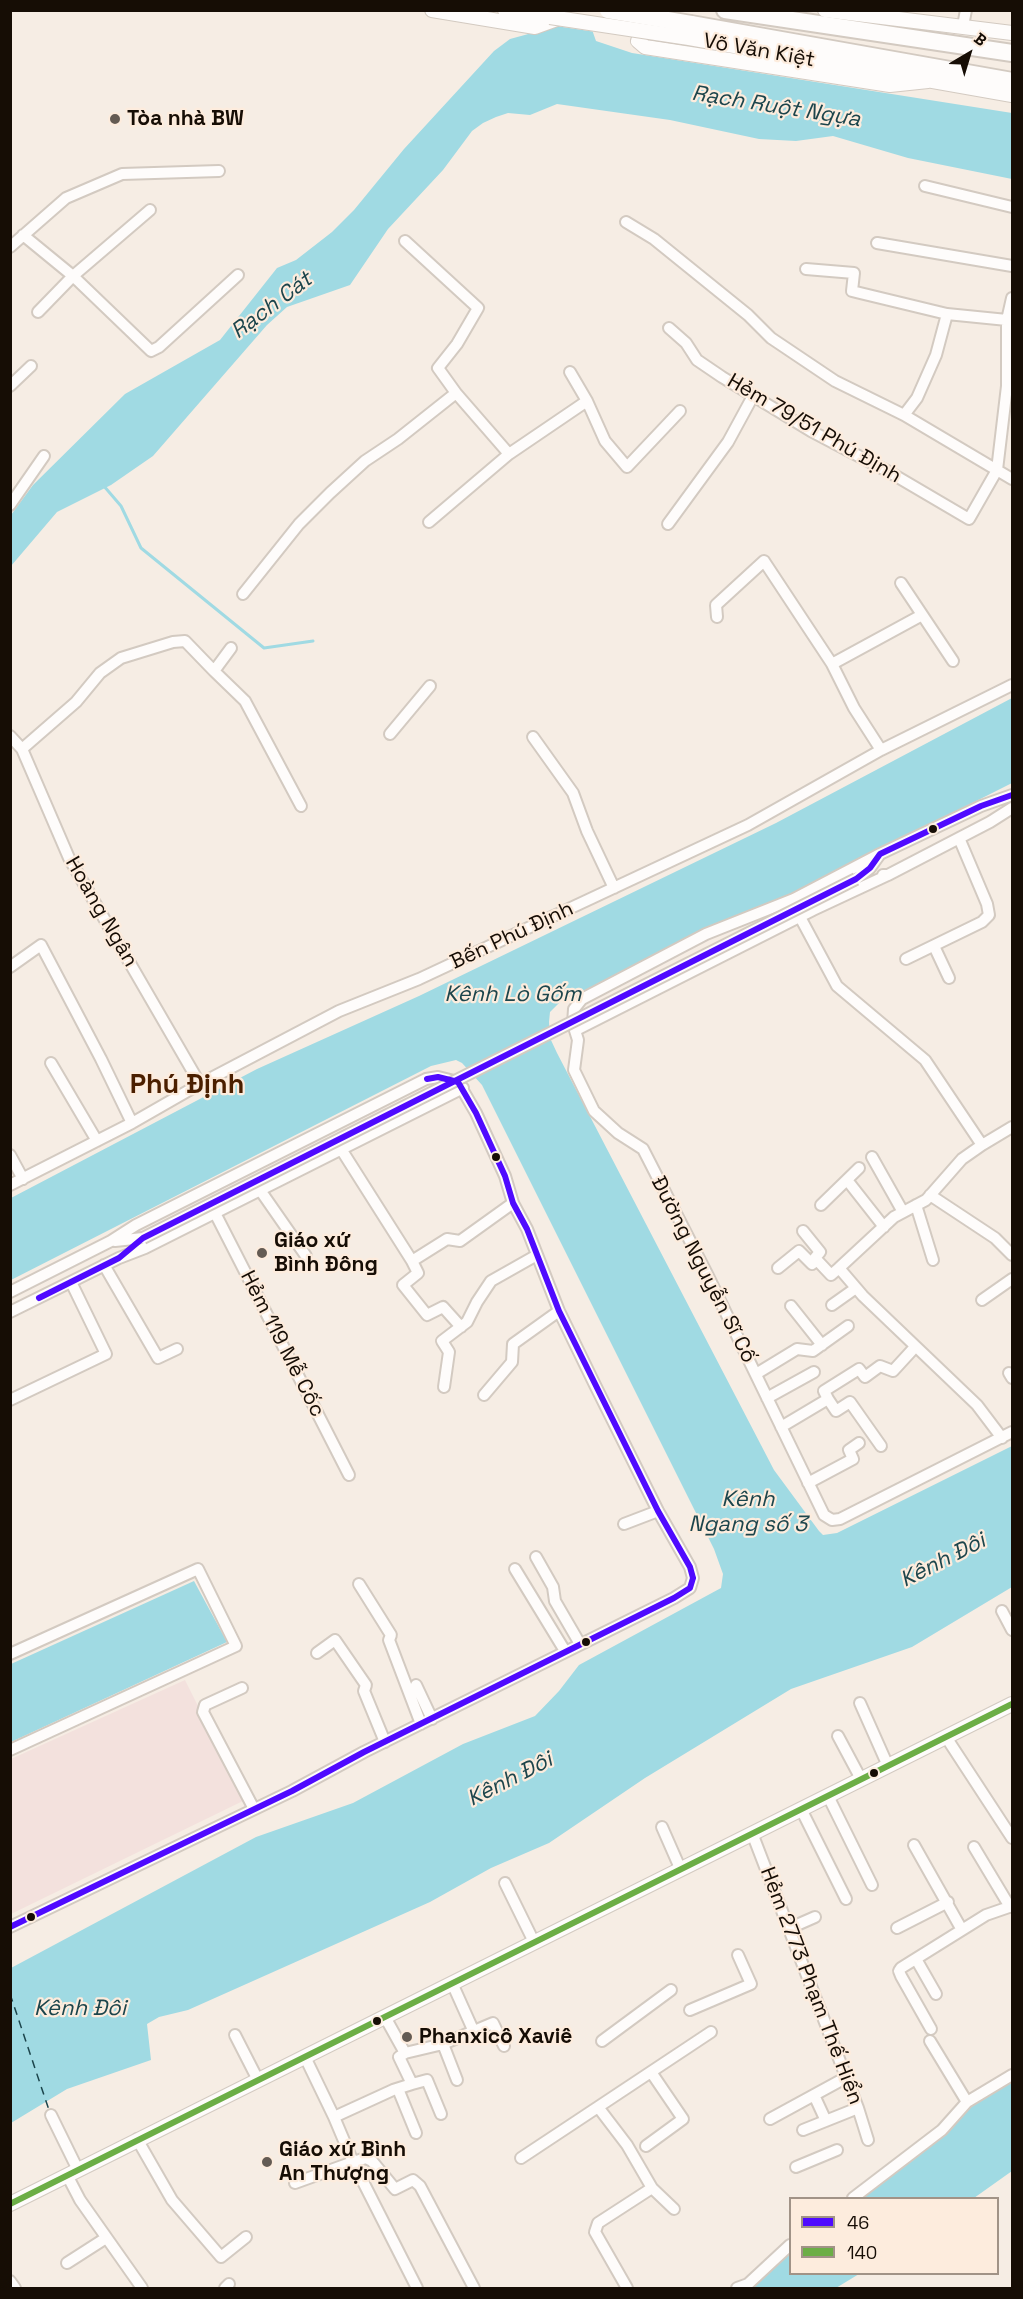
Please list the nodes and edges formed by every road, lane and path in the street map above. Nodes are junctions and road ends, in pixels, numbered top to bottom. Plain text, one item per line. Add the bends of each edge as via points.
1 (432, 10) edge
2 (505, 10) edge
3 (564, 10) edge
4 (608, 10) edge
5 (660, 10) edge
6 (725, 10) edge
7 (825, 10) edge
8 (895, 10) edge
9 (966, 10) edge
10 (941, 23) junction
11 (963, 26) junction
12 (690, 31) junction
13 (1012, 33) edge
14 (1012, 53) edge
15 (928, 81) junction
16 (1012, 81) edge
17 (1012, 95) edge
18 (219, 171) dead end
19 (925, 186) dead end
20 (1012, 207) edge
21 (150, 210) dead end
22 (626, 222) dead end
23 (23, 235) junction
24 (405, 242) dead end
25 (877, 243) dead end
26 (10, 247) edge
27 (1012, 266) edge
28 (806, 269) dead end
29 (238, 275) dead end
30 (73, 276) junction
31 (1012, 298) edge
32 (38, 312) dead end
33 (947, 314) junction
34 (1007, 320) junction
35 (669, 328) dead end
36 (31, 366) dead end
37 (570, 372) dead end
38 (10, 386) edge
39 (456, 393) junction
40 (753, 396) junction
41 (587, 401) junction
42 (680, 411) dead end
43 (904, 415) junction
44 (509, 454) junction
45 (45, 456) dead end
46 (997, 470) junction
47 (1012, 479) edge
48 (10, 505) edge
49 (429, 522) dead end
50 (668, 524) dead end
51 (900, 583) dead end
52 (243, 594) dead end
53 (922, 615) junction
54 (717, 617) dead end
55 (231, 648) dead end
56 (953, 661) dead end
57 (832, 664) junction
58 (214, 670) junction
59 (1012, 685) edge
60 (430, 686) dead end
61 (390, 734) dead end
62 (10, 736) edge
63 (533, 737) dead end
64 (22, 749) junction
65 (881, 750) junction
66 (1012, 795) edge
67 (302, 806) dead end
68 (981, 806) junction
69 (1012, 808) edge
70 (990, 822) junction
71 (959, 838) junction
72 (880, 854) junction
73 (888, 875) junction
74 (856, 879) junction
75 (614, 888) junction
76 (800, 917) junction
77 (934, 946) junction
78 (906, 959) dead end
79 (10, 967) edge
80 (950, 978) dead end
81 (576, 1030) junction
82 (51, 1063) dead end
83 (200, 1084) junction
84 (463, 1088) junction
85 (132, 1123) junction
86 (1012, 1127) edge
87 (96, 1141) junction
88 (982, 1145) junction
89 (341, 1149) junction
90 (10, 1155) edge
91 (872, 1158) dead end
92 (859, 1168) dead end
93 (23, 1179) junction
94 (847, 1180) junction
95 (10, 1185) edge
96 (260, 1190) junction
97 (930, 1195) junction
98 (513, 1203) junction
99 (821, 1205) dead end
100 (916, 1205) junction
101 (903, 1212) junction
102 (215, 1214) junction
103 (884, 1227) junction
104 (803, 1231) dead end
105 (144, 1238) junction
106 (111, 1241) junction
107 (537, 1255) junction
108 (1012, 1255) edge
109 (306, 1256) dead end
110 (119, 1258) junction
111 (817, 1260) junction
112 (933, 1260) dead end
113 (412, 1261) junction
114 (104, 1265) junction
115 (778, 1268) dead end
116 (839, 1268) junction
117 (1012, 1279) edge
118 (32, 1282) junction
119 (71, 1282) junction
120 (856, 1288) junction
121 (10, 1292) edge
122 (39, 1298) junction
123 (982, 1300) dead end
124 (832, 1305) dead end
125 (791, 1306) dead end
126 (559, 1311) junction
127 (10, 1312) edge
128 (848, 1326) dead end
129 (461, 1327) junction
130 (822, 1345) junction
131 (915, 1347) junction
132 (177, 1349) dead end
133 (814, 1372) dead end
134 (756, 1374) junction
135 (444, 1387) dead end
136 (484, 1395) dead end
137 (767, 1398) junction
138 (828, 1399) junction
139 (10, 1400) edge
140 (782, 1427) junction
141 (1012, 1432) edge
142 (1002, 1438) junction
143 (859, 1443) dead end
144 (881, 1446) dead end
145 (350, 1475) dead end
146 (808, 1483) junction
147 (658, 1511) junction
148 (624, 1524) dead end
149 (536, 1557) dead end
150 (515, 1569) dead end
151 (359, 1584) dead end
152 (1002, 1611) dead end
153 (1012, 1630) edge
154 (580, 1644) junction
155 (565, 1651) junction
156 (317, 1653) dead end
157 (10, 1654) edge
158 (416, 1685) dead end
159 (242, 1688) dead end
160 (860, 1703) dead end
161 (1012, 1704) edge
162 (432, 1719) junction
163 (421, 1724) junction
164 (838, 1736) dead end
165 (946, 1737) junction
166 (385, 1742) junction
167 (10, 1750) edge
168 (888, 1766) junction
169 (861, 1779) junction
170 (828, 1796) junction
171 (254, 1809) junction
172 (801, 1809) junction
173 (662, 1827) dead end
174 (752, 1833) junction
175 (1012, 1838) edge
176 (914, 1845) dead end
177 (974, 1847) dead end
178 (681, 1868) junction
179 (505, 1883) dead end
180 (872, 1885) dead end
181 (846, 1899) dead end
182 (948, 1902) junction
183 (1011, 1907) edge
184 (815, 1917) dead end
185 (10, 1927) edge
186 (790, 1928) junction
187 (897, 1928) dead end
188 (962, 1930) junction
189 (534, 1942) junction
190 (738, 1954) dead end
191 (916, 1959) junction
192 (452, 1983) junction
193 (671, 1990) dead end
194 (936, 1994) dead end
195 (690, 2010) dead end
196 (385, 2017) junction
197 (932, 2029) dead end
198 (474, 2032) junction
199 (711, 2032) dead end
200 (235, 2035) dead end
201 (602, 2041) dead end
202 (930, 2041) dead end
203 (443, 2044) junction
204 (504, 2046) dead end
205 (405, 2053) junction
206 (305, 2057) junction
207 (651, 2072) junction
208 (1012, 2075) edge
209 (847, 2077) junction
210 (258, 2080) junction
211 (457, 2080) dead end
212 (412, 2084) junction
213 (399, 2089) junction
214 (814, 2095) junction
215 (967, 2102) junction
216 (598, 2108) junction
217 (858, 2108) junction
218 (441, 2114) dead end
219 (51, 2115) dead end
220 (334, 2117) junction
221 (770, 2119) dead end
222 (826, 2121) junction
223 (803, 2130) dead end
224 (416, 2133) dead end
225 (137, 2139) junction
226 (868, 2140) dead end
227 (646, 2145) dead end
228 (837, 2150) dead end
229 (521, 2158) dead end
230 (353, 2162) junction
231 (796, 2167) dead end
232 (72, 2172) junction
233 (295, 2183) dead end
234 (652, 2188) junction
235 (857, 2197) edge
236 (10, 2204) edge
237 (674, 2209) dead end
238 (246, 2237) dead end
239 (106, 2238) junction
240 (789, 2246) edge
241 (67, 2263) dead end
242 (10, 2281) edge
243 (15, 2289) edge
244 (142, 2289) edge
245 (417, 2289) edge
246 (474, 2289) edge
247 (627, 2289) edge
248 (737, 2289) edge

1 - 3 main road via 535,27 556,19
2 - 12 main road, Võ Văn Kiệt, bridge
4 - 12 highway, Võ Văn Kiệt, bridge
5 - 15 main road via 642,30 638,41 645,46 890,85
6 - 14 highway, Võ Văn Kiệt
7 - 10 main road
8 - 10 main road
9 - 11 street
10 - 11 main road
11 - 13 main road
12 - 15 main road, Võ Văn Kiệt
12 - 16 highway, Võ Văn Kiệt
15 - 17 main road, Võ Văn Kiệt
18 - 23 street via 122,174 66,198
19 - 20 street
21 - 30 street
22 - 43 street via 654,239 748,315 771,339 835,381
23 - 26 street
23 - 30 street
24 - 39 street via 478,308 438,368
25 - 27 street
28 - 33 street via 854,273 852,291
29 - 30 street via 151,351
30 - 32 street
31 - 34 street
33 - 34 street
33 - 43 street via 936,356 917,398
34 - 46 street via 1007,386
35 - 40 street, Hẻm 79/51 Phú Định via 697,360
36 - 38 street
37 - 41 street
39 - 44 street
39 - 52 street via 365,460 330,493 299,524
40 - 46 street, Hẻm 79/51 Phú Định via 969,519
40 - 50 street via 728,441
41 - 42 street via 605,441 627,467
41 - 44 street
43 - 46 street
44 - 49 street
45 - 48 street
46 - 47 street
51 - 53 street
53 - 56 street
53 - 57 street
54 - 57 street via 716,605 764,561
55 - 58 street
57 - 65 street
58 - 64 street via 185,641 121,658 100,673 76,702
58 - 67 street via 245,701
59 - 65 street, Bến Phú Định
60 - 61 street
62 - 64 street, Hoàng Ngân
63 - 75 street via 573,793
64 - 83 street, Hoàng Ngân via 69,858
65 - 75 street, Bến Phú Định via 748,825
66 - 68 street
68 - 70 street
68 - 72 street
69 - 70 street
70 - 71 street
71 - 73 street
71 - 77 street via 989,915
72 - 74 street
72 - 81 street, Đường Nguyễn Sĩ Cố via 803,895 706,934 588,995 574,1009
73 - 74 street
73 - 76 street
74 - 105 street, bridge
75 - 83 street, Bến Phú Định via 419,979 339,1011
76 - 81 street
76 - 88 street via 837,986 925,1060
77 - 78 street
77 - 80 street
79 - 85 street via 41,945
81 - 134 street, Đường Nguyễn Sĩ Cố via 574,1070 594,1111 642,1149
82 - 87 street
83 - 85 street, Bến Phú Định
84 - 89 street
84 - 98 street via 505,1176
84 - 106 street via 445,1078 426,1079
85 - 87 street, Bến Phú Định
86 - 88 street
87 - 93 street, Bến Phú Định
88 - 97 street via 962,1159
89 - 96 street
89 - 113 street
90 - 93 street
91 - 101 street
92 - 94 street
93 - 95 street, Bến Phú Định
94 - 99 street
94 - 103 street
96 - 102 street
96 - 109 street
97 - 100 street
97 - 108 street via 995,1238
98 - 107 street
98 - 113 street via 460,1241 447,1239
100 - 101 street
100 - 112 street
101 - 103 street
102 - 110 street
102 - 145 street, Hẻm 119 Mễ Cốc
103 - 116 street
104 - 111 street via 820,1252
105 - 106 street
105 - 110 street
106 - 118 street
107 - 126 street
107 - 129 street via 491,1281
110 - 114 street
111 - 115 street via 812,1264 799,1251
111 - 116 street via 831,1275
113 - 129 street via 418,1273 403,1285 427,1315 443,1307
114 - 119 street
114 - 132 street via 158,1358
116 - 120 street
117 - 123 street
118 - 121 street
118 - 122 street
119 - 122 street
119 - 139 street via 106,1354
120 - 124 street
120 - 131 street
122 - 127 street
125 - 130 street
126 - 136 street via 513,1344 512,1362
126 - 147 street
128 - 130 street
129 - 135 street via 442,1341 449,1352
130 - 134 street via 813,1351 796,1349
131 - 138 street via 893,1371 880,1366 865,1377 859,1369 824,1391
131 - 142 street via 977,1405
133 - 137 street
134 - 137 street, Đường Nguyễn Sĩ Cố
137 - 140 street, Đường Nguyễn Sĩ Cố
138 - 140 street
138 - 144 street via 836,1411 850,1402
140 - 146 street, Đường Nguyễn Sĩ Cố
141 - 142 street
142 - 146 street, Đường Nguyễn Sĩ Cố via 840,1519 824,1515
143 - 146 street via 849,1450 853,1459
147 - 148 street
147 - 154 street via 690,1567 690,1588
149 - 154 street
150 - 155 street
151 - 163 street via 391,1635 389,1640
152 - 153 street
154 - 155 street
155 - 162 street
156 - 166 street via 335,1640 366,1685 364,1691
157 - 167 street via 198,1569 236,1646
158 - 162 street
159 - 171 street via 205,1705 203,1712
160 - 168 street
161 - 165 main road
162 - 163 street
163 - 166 street
164 - 169 street
165 - 168 main road
165 - 175 street
166 - 171 street
168 - 169 main road
169 - 170 main road
170 - 172 main road
170 - 180 street
171 - 185 street
172 - 174 main road
172 - 181 street
173 - 178 street
174 - 178 main road
174 - 186 street, Hẻm 2773 Phạm Thế Hiển
176 - 182 street
177 - 183 street
178 - 189 main road
179 - 189 street
182 - 187 street
182 - 188 street
183 - 188 street via 986,1915
184 - 186 street
186 - 209 street, Hẻm 2773 Phạm Thế Hiển
188 - 191 street
189 - 192 main road
190 - 195 street via 751,1984
191 - 194 street
191 - 197 street via 899,1971
192 - 196 main road
192 - 198 street
193 - 201 street
196 - 205 street
196 - 206 main road
198 - 203 street
198 - 204 street via 493,2023
199 - 207 street
200 - 210 street
202 - 215 street
203 - 205 street
203 - 211 street
205 - 212 street via 399,2057
206 - 210 main road
206 - 220 street
207 - 216 street
207 - 227 street via 683,2119
208 - 215 street
209 - 214 street
209 - 217 street, Hẻm 2773 Phạm Thế Hiển
210 - 225 main road
212 - 213 street
212 - 218 street via 427,2080
213 - 220 street
213 - 224 street
214 - 221 street
214 - 222 street
215 - 235 street via 942,2130
216 - 229 street
216 - 234 street via 627,2145
217 - 222 street
217 - 226 street, Hẻm 2773 Phạm Thế Hiển
219 - 232 street
220 - 230 street
222 - 223 street
225 - 232 main road
225 - 238 street via 172,2200 221,2257
228 - 231 street
230 - 233 street
230 - 245 street
230 - 246 street via 366,2158 372,2161 395,2189 413,2180 420,2186
232 - 236 main road
232 - 239 street via 80,2200
234 - 237 street
234 - 247 street via 598,2223 596,2232
239 - 241 street
239 - 244 street
240 - 248 street
242 - 243 street

